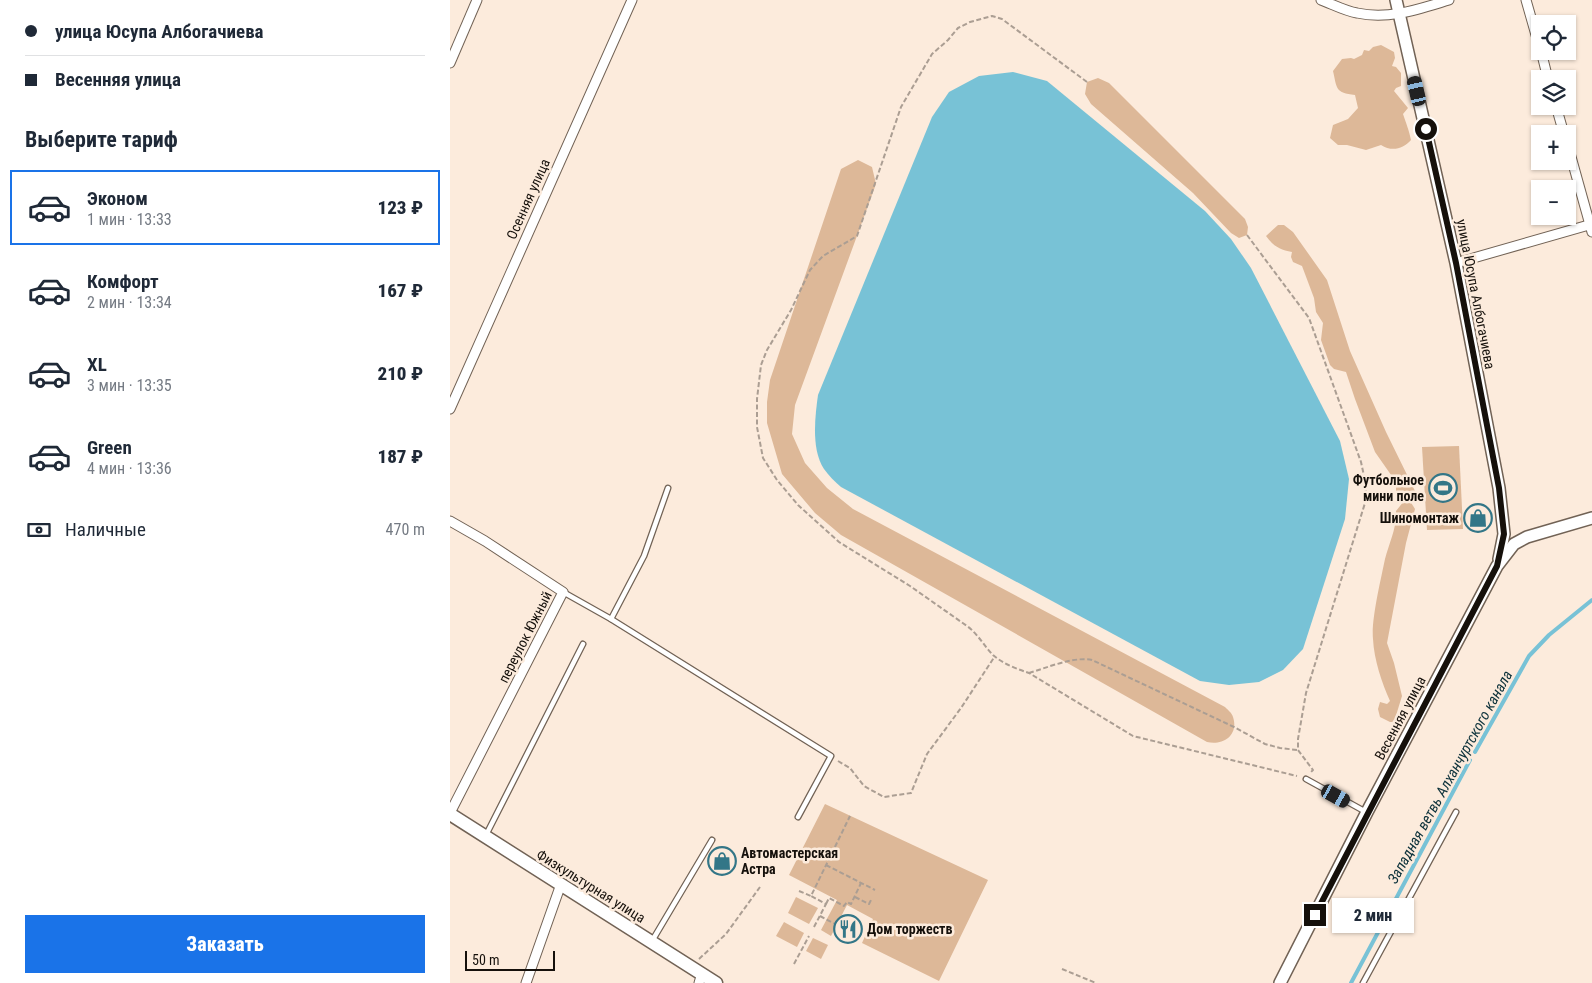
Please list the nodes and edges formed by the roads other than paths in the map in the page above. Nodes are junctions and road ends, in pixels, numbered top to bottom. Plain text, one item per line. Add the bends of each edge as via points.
1 (477, 0) edge
2 (632, 0) edge
3 (1320, 0) edge
4 (1396, 0) edge
5 (1449, 0) edge
6 (1526, 0) edge
7 (1399, 14) junction
8 (1531, 18) edge
9 (450, 63) edge
10 (1575, 170) edge
11 (1591, 227) edge
12 (1456, 263) junction
13 (450, 409) edge
14 (668, 488) dead end
15 (1592, 518) edge
16 (450, 521) edge
17 (1497, 566) junction
18 (563, 592) junction
19 (611, 619) junction
20 (583, 644) dead end
21 (1306, 778) road end
22 (1367, 812) junction
23 (1456, 812) dead end
24 (450, 813) edge
25 (798, 817) dead end
26 (485, 837) junction
27 (712, 840) dead end
28 (561, 884) junction
29 (652, 942) junction
30 (697, 974) edge
31 (526, 983) edge
32 (716, 983) edge
33 (1280, 983) edge
34 (1363, 983) edge

1 - 9 street
2 - 13 street, Осенняя улица
3 - 7 street via 1356,13 1377,16
4 - 7 street, улица Юсупа Албогачиева
5 - 7 street
6 - 8 street
7 - 12 street, улица Юсупа Албогачиева
10 - 11 street
11 - 12 street
12 - 17 street, улица Юсупа Албогачиева via 1502,511 1504,541
14 - 19 lane via 644,556
15 - 17 street, Весенняя улица via 1527,537 1514,544
16 - 18 street, переулок Южный
17 - 22 street, Весенняя улица
18 - 19 lane
18 - 24 street, переулок Южный
19 - 25 lane via 831,756
20 - 26 lane
21 - 22 lane
22 - 33 street, Весенняя улица
23 - 34 lane
24 - 26 main road, Физкультурная улица
26 - 28 main road, Физкультурная улица
27 - 29 lane
28 - 29 main road, Физкультурная улица
28 - 31 street
29 - 30 main road, Физкультурная улица
30 - 32 main road, Физкультурная улица

